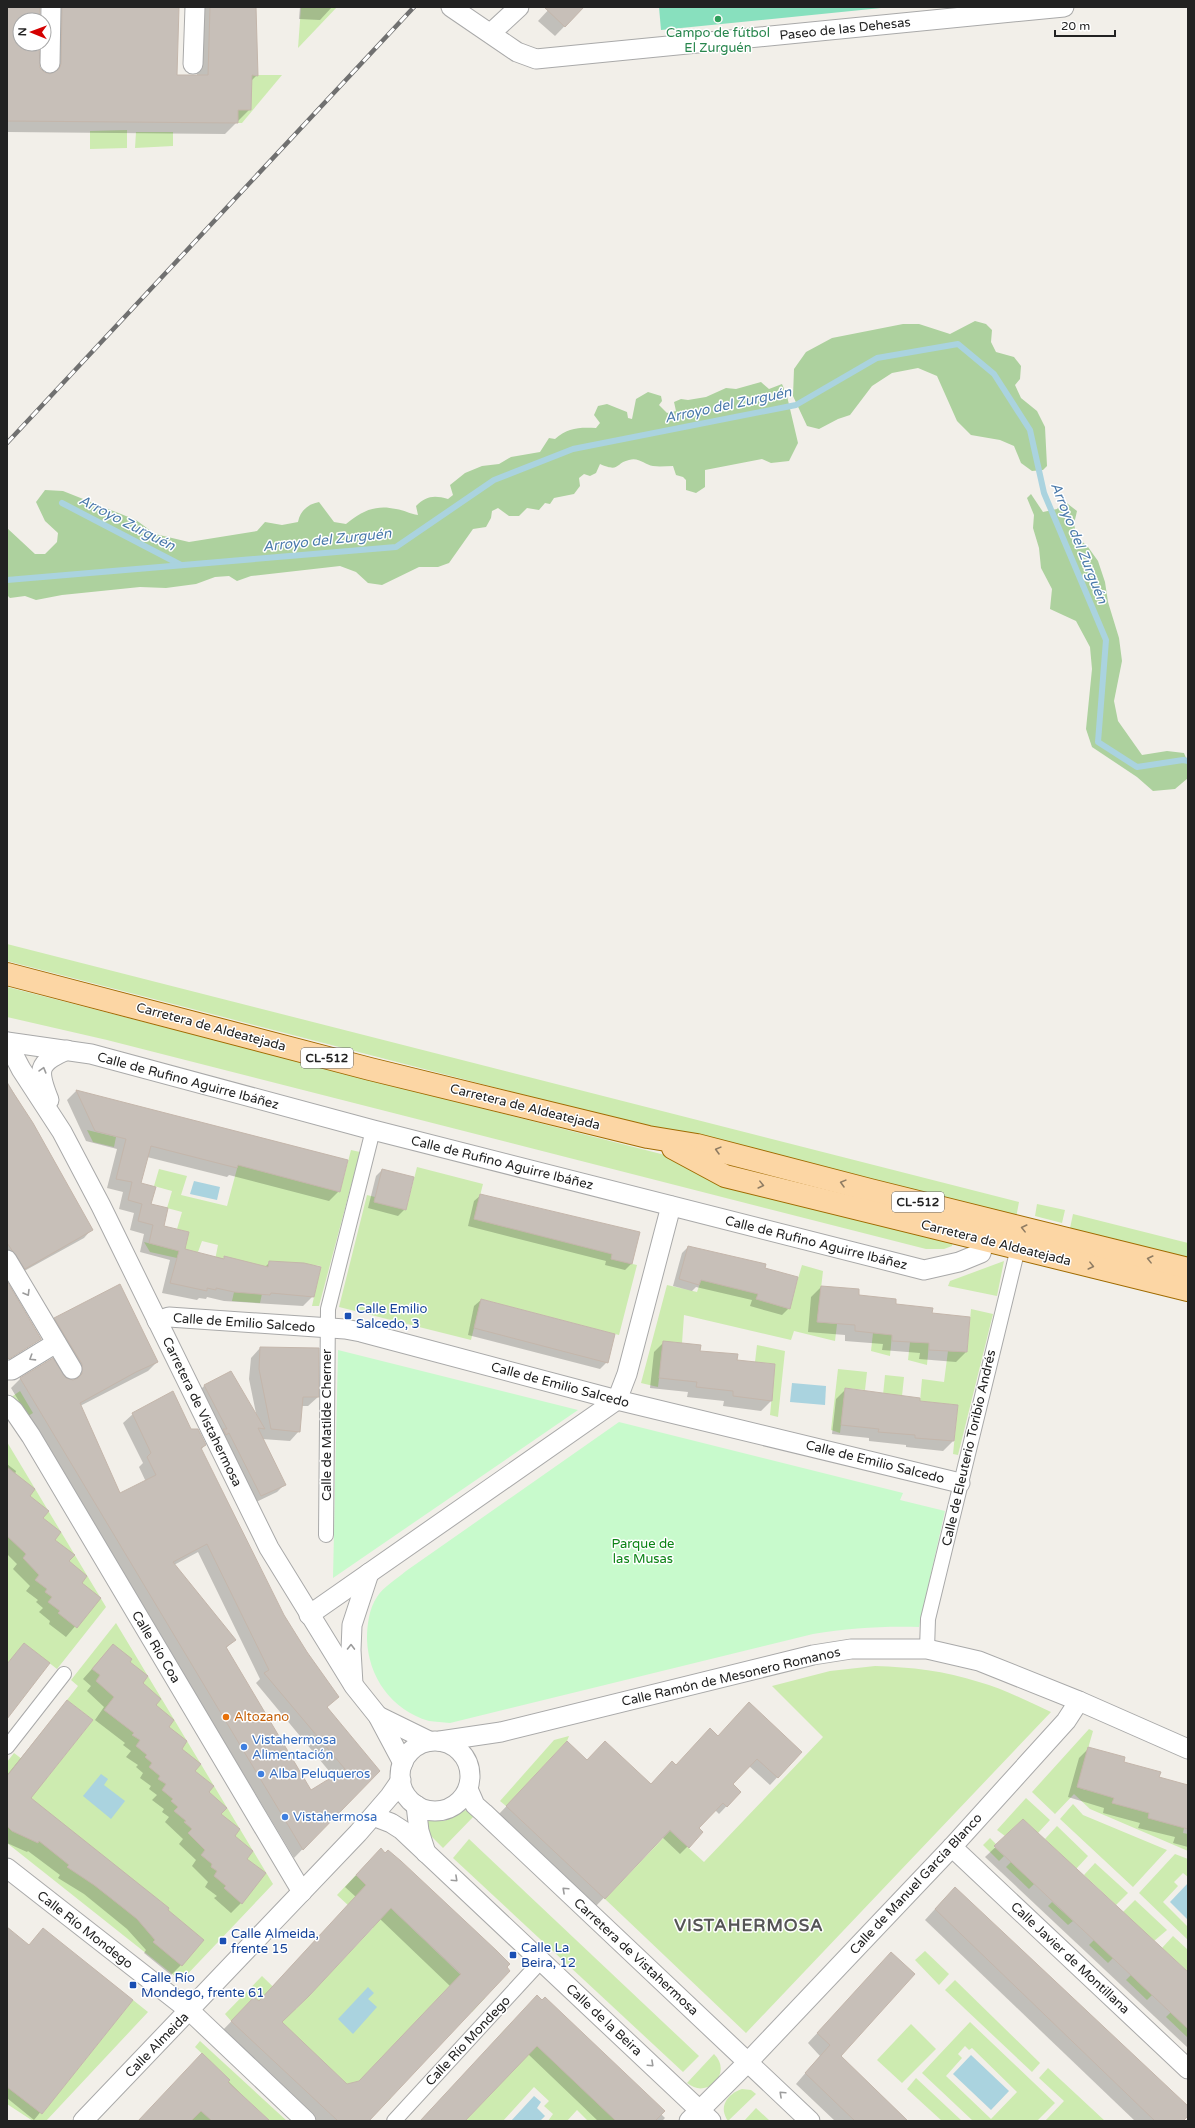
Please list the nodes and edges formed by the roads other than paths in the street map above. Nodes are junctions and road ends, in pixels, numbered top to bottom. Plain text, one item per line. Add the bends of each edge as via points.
1 (51, 7) edge
2 (195, 7) edge
3 (519, 7) edge
4 (1064, 7) edge
5 (453, 8) edge
6 (967, 12) edge
7 (491, 33) junction
8 (50, 63) dead end
9 (193, 64) dead end
10 (7, 974) edge
11 (7, 1042) edge
12 (67, 1050) junction
13 (373, 1130) junction
14 (62, 1132) junction
15 (648, 1137) junction
16 (870, 1190) junction
17 (671, 1206) junction
18 (985, 1240) junction
19 (1018, 1248) junction
20 (7, 1260) edge
21 (1188, 1269) edge
22 (1188, 1290) edge
23 (157, 1321) junction
24 (327, 1328) junction
25 (56, 1342) junction
26 (72, 1369) dead end
27 (7, 1370) edge
28 (617, 1400) junction
29 (7, 1405) edge
30 (960, 1483) junction
31 (326, 1534) dead end
32 (369, 1573) junction
33 (309, 1615) junction
34 (927, 1649) junction
35 (64, 1674) dead end
36 (354, 1686) junction
37 (1079, 1701) junction
38 (378, 1716) junction
39 (499, 1732) junction
40 (434, 1741) junction
41 (7, 1747) edge
42 (1188, 1748) edge
43 (469, 1764) junction
44 (402, 1771) junction
45 (468, 1789) junction
46 (415, 1804) junction
47 (370, 1823) junction
48 (952, 1847) junction
49 (426, 1853) junction
50 (7, 1868) edge
51 (302, 1892) junction
52 (542, 1961) junction
53 (190, 2011) junction
54 (748, 2062) junction
55 (1188, 2069) edge
56 (700, 2117) edge
57 (83, 2121) edge
58 (306, 2121) edge
59 (394, 2121) edge
60 (810, 2121) edge

1 - 8 street
2 - 9 street
3 - 7 street
4 - 6 street, Paseo de las Dehesas
5 - 7 street, Paseo de las Dehesas
6 - 7 street, Paseo de las Dehesas via 536,59 518,52
10 - 15 main road, Carretera de Aldeatejada / CL-512 via 370,1069
11 - 12 street, Calle de Rufino Aguirre Ibáñez
11 - 14 street, Carretera de Vistahermosa via 21,1069
12 - 13 street, Calle de Rufino Aguirre Ibáñez via 91,1054
14 -> 12 street, Carretera de Vistahermosa via 41,1079 42,1068 49,1058
13 - 17 street, Calle de Rufino Aguirre Ibáñez
13 - 24 street, Calle de Matilde Cherner via 328,1309
14 - 23 street, Carretera de Vistahermosa
16 -> 15 main road, Carretera de Aldeatejada / CL-512 via 696,1145
15 -> 18 main road, Carretera de Aldeatejada / CL-512 via 687,1154 725,1176
16 - 18 main road via 905,1209 975,1227
21 -> 16 main road, Carretera de Aldeatejada / CL-512
17 - 18 street, Calle de Rufino Aguirre Ibáñez via 924,1270 954,1264 981,1253
17 - 28 street via 628,1374
18 - 19 main road, Carretera de Aldeatejada / CL-512
19 -> 22 main road, Carretera de Aldeatejada / CL-512
19 - 30 street, Calle de Eleuterio Toribio Andrés
20 -> 25 street
23 - 24 street, Calle de Emilio Salcedo via 169,1316
23 - 33 street, Carretera de Vistahermosa via 269,1548
24 - 28 street, Calle de Emilio Salcedo via 361,1332
24 - 31 street, Calle de Matilde Cherner
25 - 26 street
25 -> 27 street via 12,1370
28 - 30 street, Calle de Emilio Salcedo
28 - 32 street
29 - 51 street, Calle Río Coa via 27,1430
30 - 34 street, Calle de Eleuterio Toribio Andrés via 928,1619
32 - 33 street
36 -> 32 street via 352,1625
33 - 36 street, Carretera de Vistahermosa
34 - 37 street, Calle Ramón de Mesonero Romanos via 979,1661
34 - 39 street, Calle Ramón de Mesonero Romanos via 851,1649 813,1655
35 - 41 street
36 - 38 street, Carretera de Vistahermosa
37 - 42 street, Calle Ramón de Mesonero Romanos
37 - 48 street, Calle de Manuel García Blanco via 1066,1720
38 - 40 street, Carretera de Vistahermosa
38 - 44 street, Carretera de Vistahermosa
39 - 40 street, Calle Ramón de Mesonero Romanos
39 - 43 street, Calle Ramón de Mesonero Romanos via 480,1748
40 - 43 street via 452,1745 463,1753
40 - 44 street via 413,1748
43 - 45 street via 471,1777
44 - 46 street via 403,1789
44 - 47 street, Calle Almeida
45 - 46 street via 452,1807 428,1810
54 -> 45 street, Carretera de Vistahermosa via 484,1813 476,1805
46 - 47 street, Calle Almeida
46 - 49 street, Calle de la Beira via 419,1831
47 - 49 street, Calle de la Beira via 391,1823
47 - 51 street, Calle Almeida
48 - 54 street, Calle de Manuel García Blanco
48 - 55 street, Calle Javier de Montillana
49 -> 52 street, Calle de la Beira
50 - 53 street, Calle Río Mondego
51 - 53 street, Calle Almeida
52 -> 56 street, Calle de la Beira
52 - 59 street, Calle Río Mondego
53 - 57 street, Calle Almeida
53 - 58 street, Calle Río Mondego
54 - 56 street, Calle de Manuel García Blanco
60 -> 54 street, Carretera de Vistahermosa

